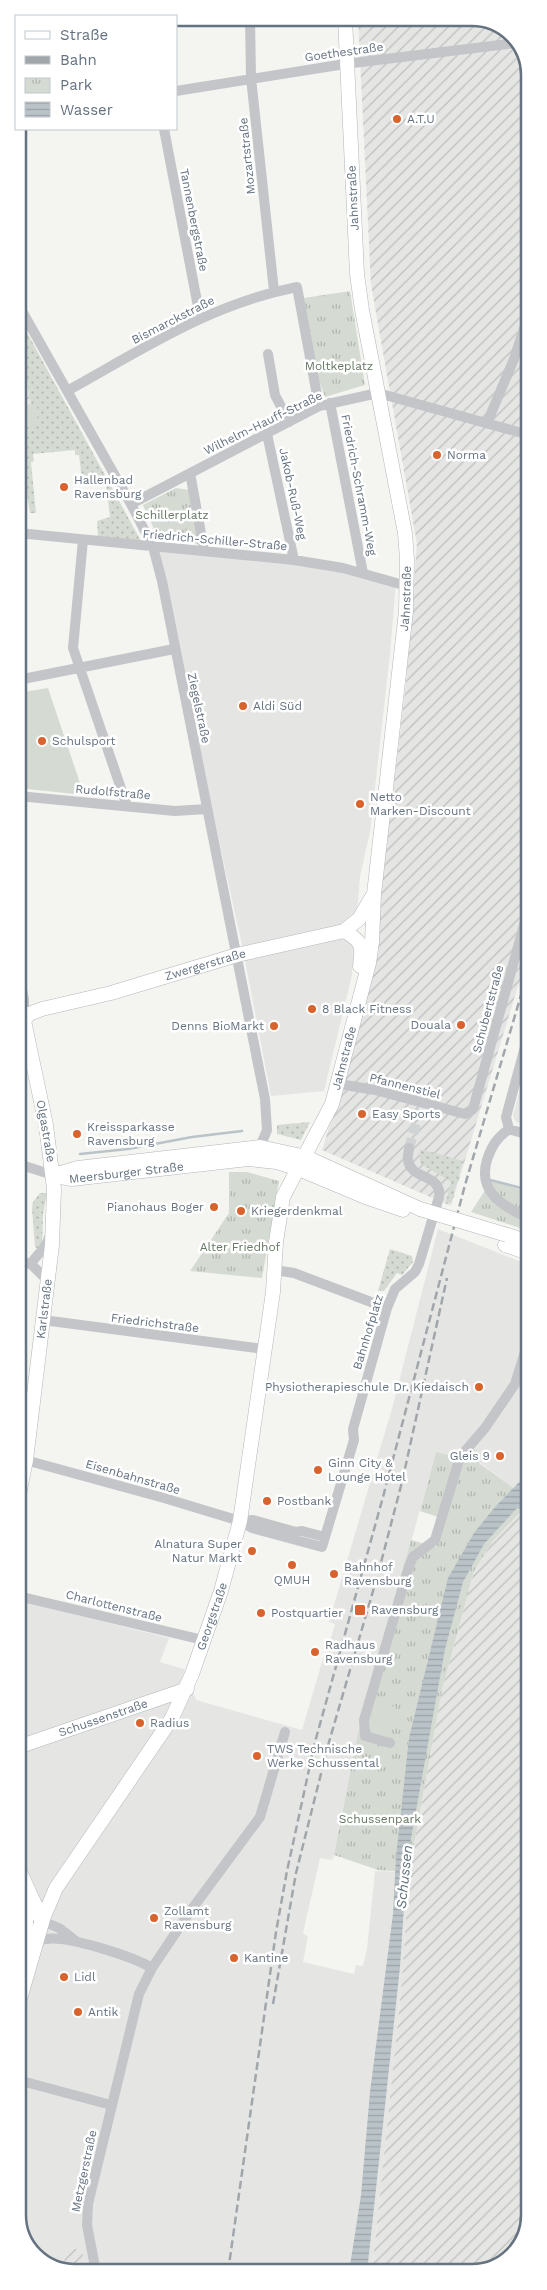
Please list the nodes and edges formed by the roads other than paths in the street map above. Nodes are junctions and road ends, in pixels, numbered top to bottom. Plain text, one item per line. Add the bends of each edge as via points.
1 (250, 26) edge
2 (345, 26) edge
3 (509, 44) edge
4 (345, 64) junction
5 (251, 78) junction
6 (178, 91) edge
7 (164, 130) edge
8 (274, 291) junction
9 (200, 317) junction
10 (26, 318) edge
11 (521, 336) edge
12 (268, 354) dead end
13 (67, 391) junction
14 (378, 393) junction
15 (330, 403) junction
16 (319, 406) junction
17 (289, 422) junction
18 (487, 424) junction
19 (521, 433) edge
20 (268, 434) junction
21 (190, 473) junction
22 (131, 504) junction
23 (26, 534) edge
24 (82, 540) junction
25 (153, 547) junction
26 (204, 550) junction
27 (294, 560) junction
28 (363, 573) junction
29 (407, 586) junction
30 (174, 649) junction
31 (79, 669) junction
32 (26, 679) edge
33 (26, 797) edge
34 (127, 806) junction
35 (207, 809) junction
36 (374, 894) junction
37 (344, 931) junction
38 (521, 936) edge
39 (238, 955) junction
40 (359, 1003) junction
41 (26, 1016) edge
42 (26, 1039) edge
43 (521, 1070) edge
44 (339, 1084) junction
45 (465, 1114) joint
46 (509, 1129) junction
47 (521, 1133) edge
48 (260, 1146) junction
49 (410, 1148) tunnel mouth
50 (306, 1156) junction
51 (26, 1167) edge
52 (299, 1169) junction
53 (52, 1175) junction
54 (419, 1212) junction
55 (54, 1215) junction
56 (521, 1215) edge
57 (506, 1240) junction
58 (521, 1241) edge
59 (521, 1248) edge
60 (26, 1263) edge
61 (31, 1264) junction
62 (274, 1270) junction
63 (48, 1280) junction
64 (387, 1308) junction
65 (42, 1320) junction
66 (264, 1349) junction
67 (521, 1365) edge
68 (26, 1431) edge
69 (26, 1460) edge
70 (240, 1521) junction
71 (325, 1537) junction
72 (322, 1547) joint
73 (26, 1598) edge
74 (203, 1640) junction
75 (187, 1688) junction
76 (285, 1732) dead end
77 (390, 1743) dead end
78 (26, 1744) edge
79 (26, 1887) edge
80 (26, 1910) edge
81 (42, 1921) junction
82 (26, 1928) edge
83 (77, 1943) junction
84 (35, 1944) junction
85 (152, 1968) junction
86 (26, 1976) edge
87 (26, 2082) edge
88 (111, 2105) junction
89 (94, 2264) edge

1 - 5 street, Mozartstraße
2 - 4 main road, Jahnstraße
3 - 4 street, Goethestraße
4 - 5 street, Goethestraße
4 - 14 main road, Jahnstraße via 357,274
5 - 6 street, Goethestraße
5 - 8 street, Mozartstraße
7 - 9 street, Tannenbergstraße
8 - 9 street, Bismarckstraße
8 - 16 street, Bismarckstraße via 296,287
9 - 13 street, Bismarckstraße
10 - 13 street, Ziegelstraße
11 - 18 street
12 - 17 street via 275,395
13 - 22 street, Ziegelstraße
14 - 15 street, Wilhelm-Hauff-Straße
14 - 18 street, Wilhelm-Hauff-Straße
14 - 29 main road, Jahnstraße via 404,533
15 - 16 street, Wilhelm-Hauff-Straße
15 - 28 street, Friedrich-Schramm-Weg
16 - 17 street, Wilhelm-Hauff-Straße
17 - 20 street, Wilhelm-Hauff-Straße
18 - 19 street, Wilhelm-Hauff-Straße
20 - 21 street, Wilhelm-Hauff-Straße
20 - 27 street, Jakob-Ruß-Weg
21 - 22 street, Wilhelm-Hauff-Straße
21 - 26 street
22 - 25 street, Ziegelstraße
23 - 24 street, Friedrich-Schiller-Straße
24 - 25 street, Friedrich-Schiller-Straße
24 - 31 street via 73,648
25 - 26 street, Friedrich-Schiller-Straße
25 - 30 street, Ziegelstraße
26 - 27 street, Friedrich-Schiller-Straße
27 - 28 street, Friedrich-Schiller-Straße
28 - 29 street, Friedrich-Schiller-Straße
29 - 36 main road, Jahnstraße
30 - 31 street
30 - 35 street, Ziegelstraße
31 - 32 street
31 - 34 street
33 - 34 street, Rudolfstraße
34 - 35 street, Rudolfstraße via 175,811
35 - 39 street, Ziegelstraße
36 - 37 main road via 359,919
36 - 40 main road, Jahnstraße via 372,942
37 - 39 main road, Zwergerstraße
37 - 40 main road via 358,939 362,948
38 - 45 street, Schubertstraße via 473,1109
39 - 41 main road, Zwergerstraße via 104,996
39 - 48 street, Ziegelstraße via 265,1099 267,1130
40 - 44 main road, Jahnstraße
42 - 53 main road, Olgastraße via 46,1125
43 - 46 street via 506,1117
44 - 45 street, Pfannenstiel via 375,1090 421,1106
44 - 50 main road, Jahnstraße
46 - 47 street
46 - 56 street via 493,1144 484,1178 490,1192 503,1205
48 - 50 main road, Meersburger Straße
48 - 53 main road, Meersburger Straße via 78,1168
49 - 64 street, Bahnhofplatz via 408,1160 412,1170 438,1184 440,1191 419,1264 415,1272 395,1289
50 - 52 main road, Jahnstraße
50 - 54 main road, Meersburger Straße
51 - 53 street
52 - 53 main road, Meersburger Straße via 277,1162 248,1160 72,1179
52 - 54 main road, Meersburger Straße via 368,1198
52 - 62 main road, Georgstraße via 283,1197
53 - 55 main road, Karlstraße
54 - 57 main road, Meersburger Straße, bridge
55 - 61 street via 48,1243
55 - 63 main road, Karlstraße
57 - 58 main road, Meersburger Straße
57 - 59 main road, Meersburger Straße
60 - 61 street
61 - 63 street
62 - 64 street via 294,1273
62 - 66 main road, Georgstraße
63 - 65 main road, Karlstraße
64 - 71 street, Bahnhofplatz via 353,1429 354,1440
65 - 66 street, Friedrichstraße
65 - 68 main road, Karlstraße
66 - 70 main road, Georgstraße
67 - 77 street via 515,1384 460,1458 435,1540 412,1557 364,1720 365,1736
69 - 70 street, Eisenbahnstraße
70 - 71 street, Eisenbahnstraße via 253,1520
70 - 72 street, Eisenbahnstraße via 252,1528
70 - 74 main road, Georgstraße
71 - 72 street, Bahnhofplatz
73 - 74 street, Charlottenstraße
74 - 75 main road, Georgstraße
75 - 78 main road, Schussenstraße
75 - 81 main road, Georgstraße via 172,1718 56,1888
76 - 85 street, Metzgerstraße via 260,1817
79 - 81 main road
80 - 82 main road
81 - 83 street via 59,1928
81 - 84 main road
83 - 84 street via 45,1939
83 - 85 street via 138,1959
84 - 86 main road
85 - 88 street, Metzgerstraße via 139,1994
87 - 88 street
88 - 89 street, Metzgerstraße via 88,2204 87,2225

